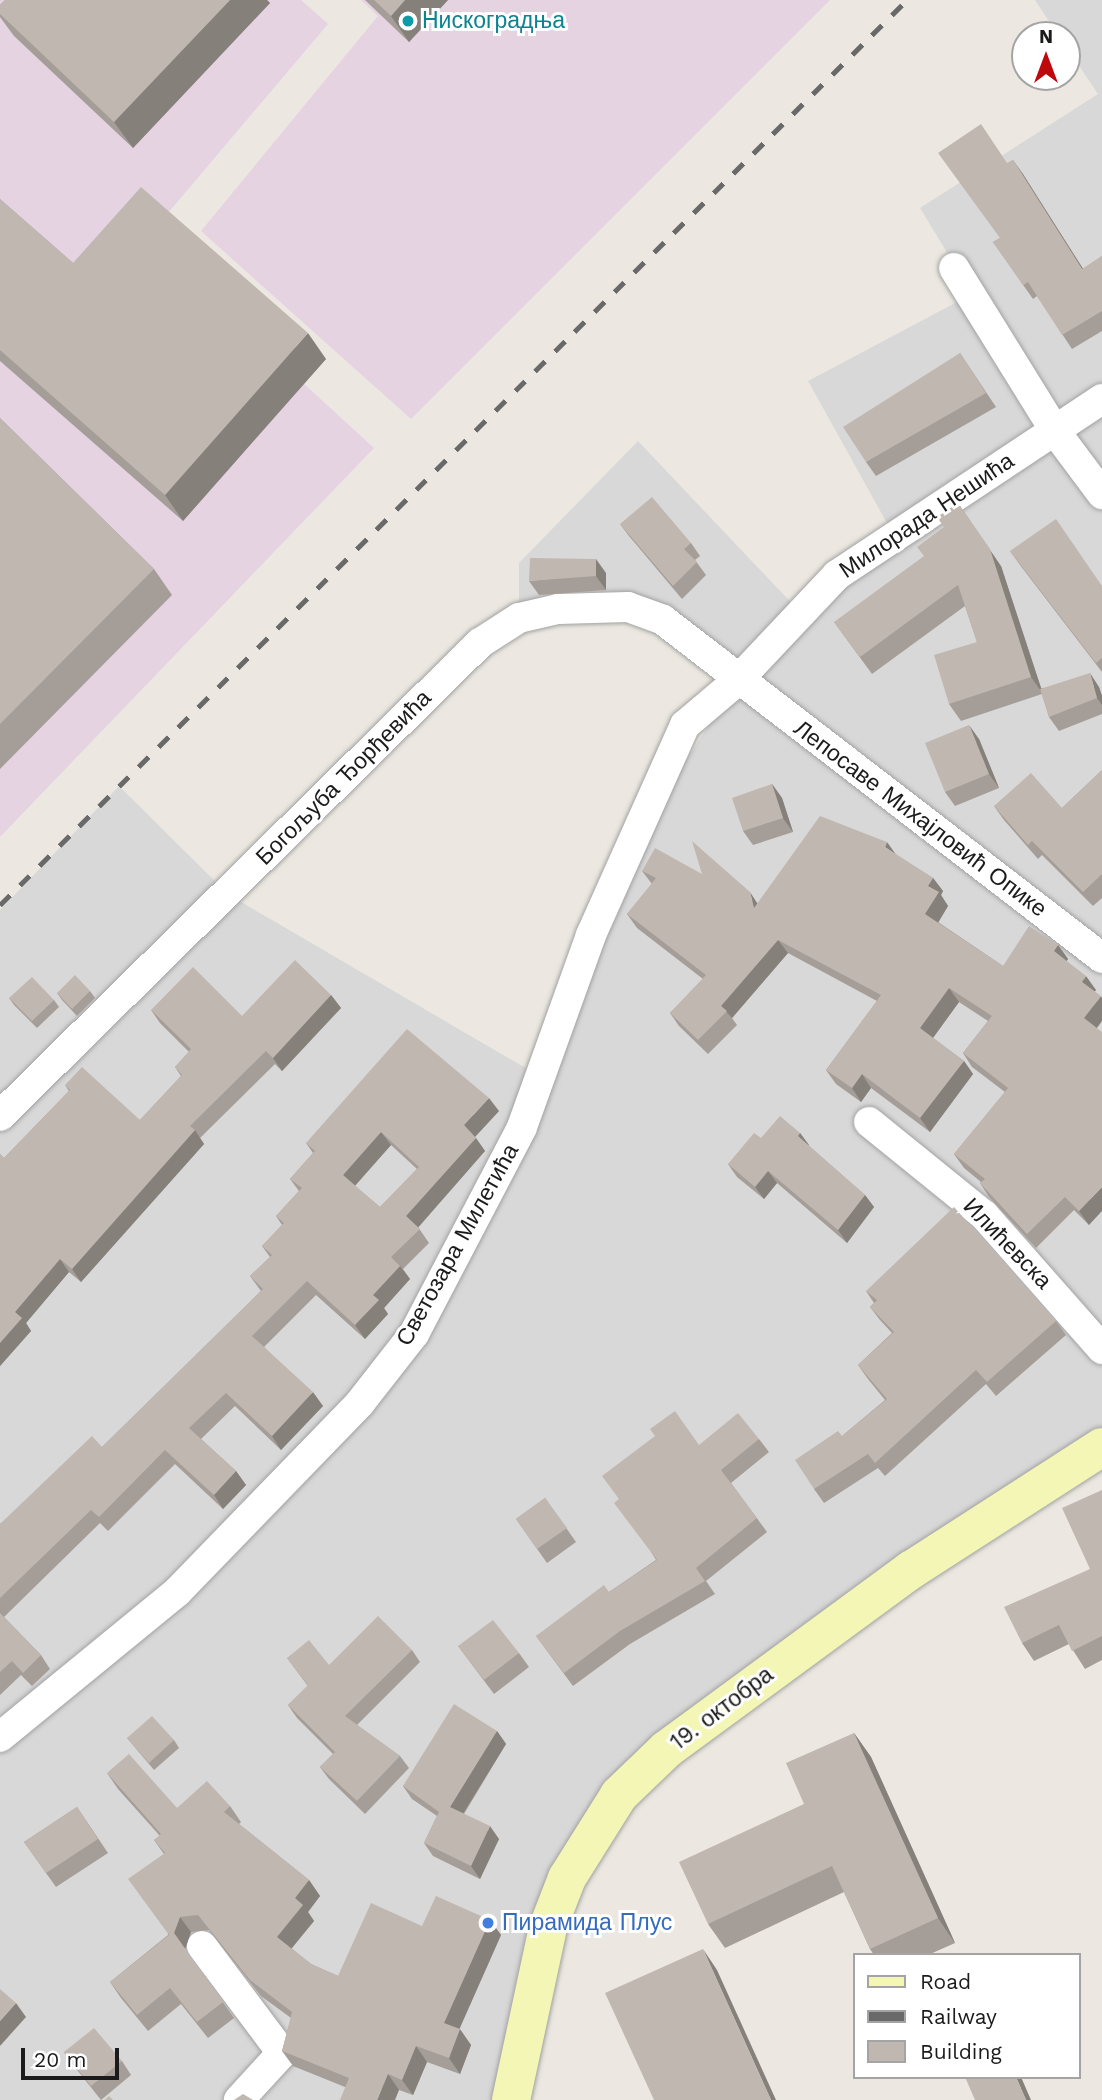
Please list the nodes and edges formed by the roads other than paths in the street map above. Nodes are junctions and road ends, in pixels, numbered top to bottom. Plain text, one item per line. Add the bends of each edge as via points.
1 (954, 268) dead end
2 (1102, 399) edge
3 (1055, 431) junction
4 (1102, 494) edge
5 (738, 680) junction
6 (1101, 955) edge
7 (0, 1116) edge
8 (869, 1122) dead end
9 (1102, 1349) edge
10 (1102, 1447) edge
11 (0, 1737) edge
12 (202, 1946) dead end
13 (239, 2100) edge
14 (511, 2100) edge

1 - 3 street
2 - 3 street, Милорада Нешића
3 - 4 street
3 - 5 street, Милорада Нешића via 837,575
5 - 6 street, Лепосаве Михајловић Опике
5 - 7 street, Богољуба Ђорђевића via 704,648 663,620 628,607 558,609 519,618 480,643 382,736 229,895
5 - 11 street, Светозара Милетића via 685,725 591,934 523,1127 414,1334 360,1403 177,1592
8 - 9 street, Илићевска via 984,1214
10 - 14 street, 19. октобра via 911,1570 667,1749 619,1795 567,1878 548,1927
12 - 13 street via 282,2053

